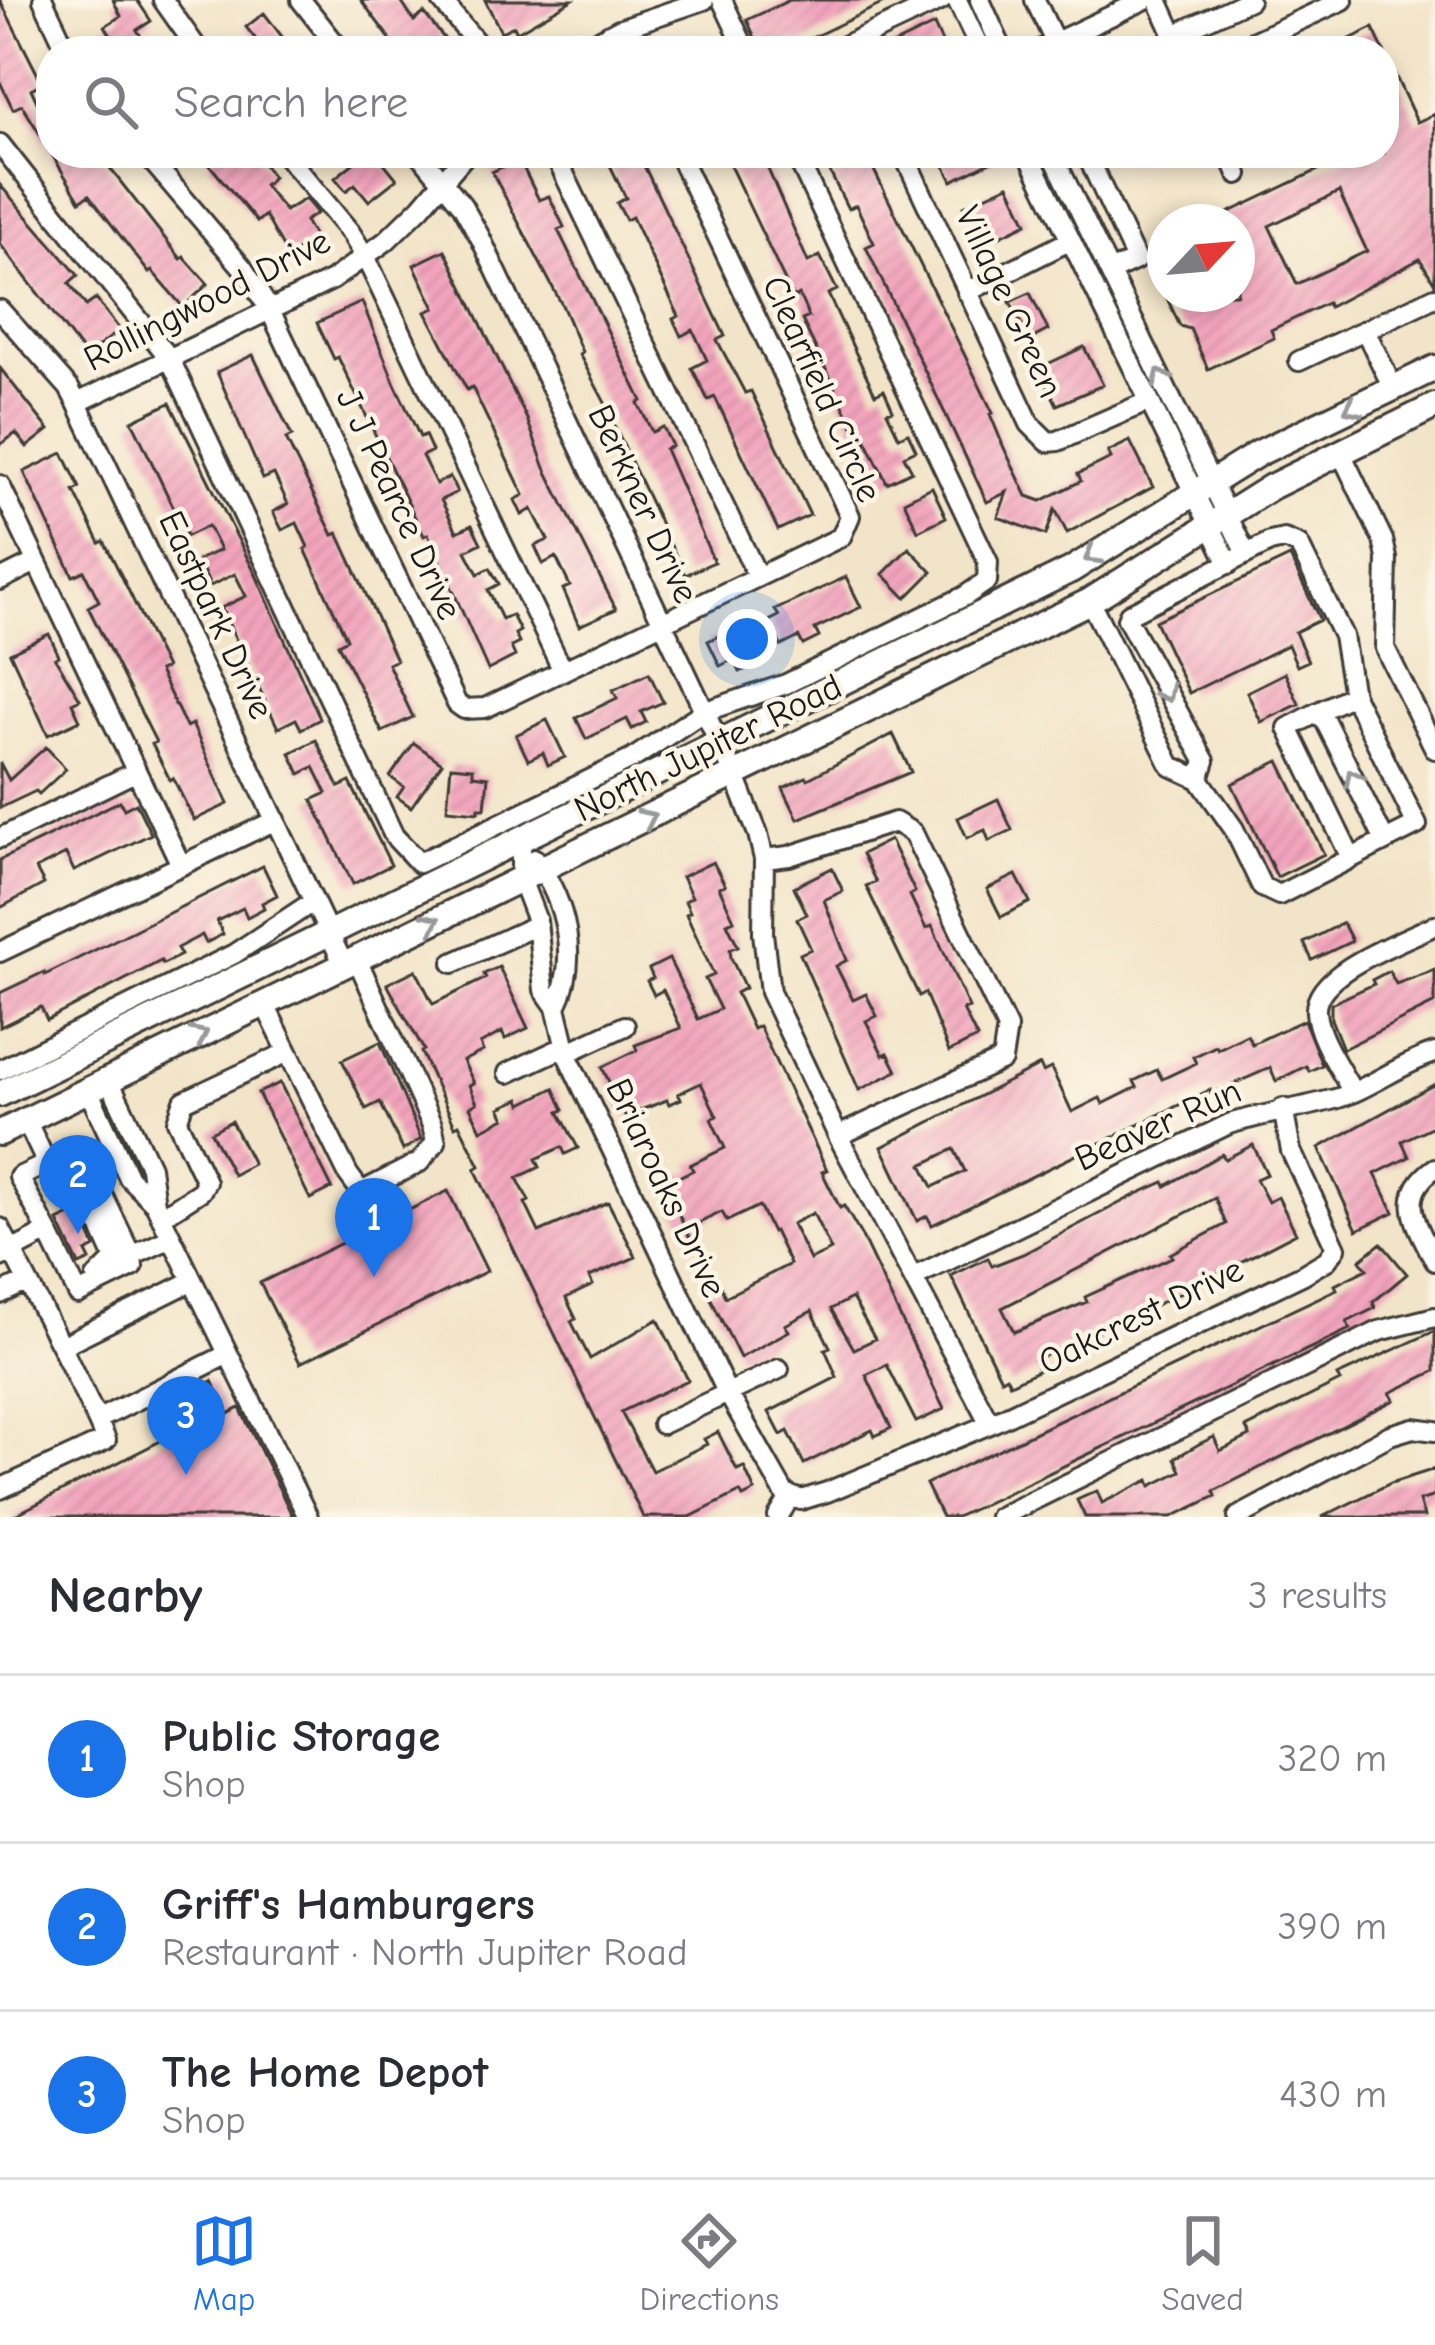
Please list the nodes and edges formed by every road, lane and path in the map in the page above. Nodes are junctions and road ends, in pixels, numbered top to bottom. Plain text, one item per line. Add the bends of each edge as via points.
1 (43, 0) edge
2 (163, 0) edge
3 (302, 0) edge
4 (441, 0) edge
5 (704, 0) edge
6 (722, 0) edge
7 (942, 0) edge
8 (957, 0) edge
9 (980, 0) edge
10 (1036, 0) edge
11 (1144, 0) edge
12 (1158, 0) edge
13 (1249, 0) edge
14 (1343, 0) edge
15 (620, 28) junction
16 (60, 36) edge
17 (188, 36) edge
18 (329, 36) edge
19 (471, 36) edge
20 (605, 36) edge
21 (623, 36) edge
22 (739, 36) edge
23 (865, 36) edge
24 (974, 36) edge
25 (996, 36) edge
26 (1044, 36) edge
27 (1069, 36) edge
28 (1175, 36) edge
29 (1190, 36) edge
30 (1285, 36) edge
31 (0, 144) edge
32 (158, 168) edge
33 (297, 168) edge
34 (430, 168) edge
35 (455, 168) edge
36 (561, 168) edge
37 (685, 168) edge
38 (802, 168) edge
39 (910, 168) edge
40 (1035, 168) edge
41 (1065, 168) edge
42 (1094, 168) edge
43 (1235, 168) edge
44 (1238, 174) dead end
45 (442, 184) junction
46 (1069, 241) junction
47 (365, 256) junction
48 (1110, 272) junction
49 (968, 292) junction
50 (1435, 297) edge
51 (0, 310) edge
52 (270, 310) junction
53 (1365, 330) junction
54 (170, 359) junction
55 (1299, 361) dead end
56 (1435, 368) edge
57 (1393, 388) junction
58 (1147, 402) junction
59 (77, 403) junction
60 (1435, 406) edge
61 (1407, 419) junction
62 (1340, 452) junction
63 (0, 485) edge
64 (1201, 489) junction
65 (1217, 521) junction
66 (1237, 559) junction
67 (37, 562) junction
68 (758, 577) junction
69 (0, 580) edge
70 (1090, 601) junction
71 (663, 623) junction
72 (563, 671) junction
73 (1353, 695) junction
74 (1435, 702) edge
75 (1414, 707) junction
76 (1320, 711) junction
77 (703, 712) junction
78 (718, 744) junction
79 (1435, 749) edge
80 (135, 772) junction
81 (735, 776) junction
82 (1199, 779) junction
83 (276, 820) junction
84 (0, 838) edge
85 (520, 839) junction
86 (1385, 841) junction
87 (1352, 858) junction
88 (764, 859) junction
89 (182, 865) junction
90 (532, 874) junction
91 (314, 901) junction
92 (538, 925) junction
93 (1435, 925) edge
94 (329, 934) junction
95 (0, 952) edge
96 (350, 962) junction
97 (452, 963) dead end
98 (264, 1004) junction
99 (556, 1007) junction
100 (625, 1026) dead end
101 (565, 1050) junction
102 (86, 1052) junction
103 (288, 1052) junction
104 (1435, 1053) edge
105 (0, 1070) edge
106 (508, 1073) dead end
107 (98, 1085) junction
108 (1352, 1091) junction
109 (0, 1094) edge
110 (1283, 1108) junction
111 (26, 1120) junction
112 (0, 1133) edge
113 (838, 1136) junction
114 (46, 1164) junction
115 (1435, 1168) edge
116 (98, 1186) junction
117 (158, 1210) junction
118 (0, 1228) edge
119 (48, 1232) junction
120 (171, 1238) junction
121 (6, 1254) edge
122 (133, 1256) junction
123 (1435, 1261) edge
124 (914, 1277) junction
125 (192, 1281) junction
126 (26, 1282) junction
127 (91, 1288) junction
128 (0, 1294) edge
129 (1435, 1317) edge
130 (61, 1346) junction
131 (228, 1354) junction
132 (779, 1369) dead end
133 (728, 1394) junction
134 (97, 1420) junction
135 (662, 1424) dead end
136 (990, 1424) junction
137 (1435, 1431) edge
138 (0, 1489) edge
139 (791, 1496) junction
140 (308, 1517) edge
141 (778, 1517) edge
142 (999, 1517) edge
143 (1238, 1517) edge

1 - 16 street
2 - 17 street
3 - 18 street
4 - 19 street
5 - 15 street
6 - 22 street
7 - 23 street
8 - 24 street
9 - 25 street
10 - 26 street
11 - 27 street
12 - 28 street
13 - 29 street
14 - 30 street
15 - 20 street
15 - 21 street
31 - 54 street
32 - 52 street, J J Pearce Drive
33 - 47 street
34 - 45 street, Berkner Drive
35 - 45 street, Rollingwood Drive
36 - 68 street
37 - 68 street, Clearfield Circle via 850,516 841,537
38 - 77 street via 989,574 965,596 804,675
39 - 49 street, Village Green
40 - 46 street
41 - 48 street
42 - 48 street via 1136,260
43 - 44 street
45 - 47 street, Rollingwood Drive
45 - 71 street, Berkner Drive via 480,237
46 - 49 street
46 - 58 street
47 - 52 street, Rollingwood Drive
47 - 72 street
64 -> 48 street
49 - 58 street, Village Green via 1040,436 1058,441
50 - 53 street
51 - 59 street, Eastpark Drive
52 - 54 street, Rollingwood Drive
52 - 72 street, J J Pearce Drive via 457,704 485,708
53 - 55 street
53 - 57 street
54 - 59 street, Rollingwood Drive
54 - 77 street via 394,836 413,860 427,862 580,786
56 - 57 main road, North Jupiter Road
57 - 61 main road
57 -> 64 main road, North Jupiter Road
58 - 64 street
59 - 83 street, Eastpark Drive
60 - 61 main road, North Jupiter Road
61 - 62 main road, North Jupiter Road
62 - 65 main road, North Jupiter Road
62 - 75 street via 1384,540 1385,648
63 - 67 street
64 - 65 street
64 -> 78 main road, North Jupiter Road via 1071,569
65 - 66 street
65 - 70 main road, North Jupiter Road
66 - 73 street via 1270,542 1299,545 1343,636
66 -> 82 street via 1127,619 1205,761
67 - 69 street
67 - 80 street
68 - 71 street, Clearfield Circle
70 - 81 main road, North Jupiter Road
70 - 82 street via 1171,766
71 - 72 street, J J Pearce Drive
71 - 77 street, Berkner Drive
73 - 76 street
73 - 86 street via 1417,826
74 - 75 street
75 - 79 street
86 -> 76 street
76 - 87 street via 1288,728
77 - 78 street, Berkner Drive
78 - 81 street, Berkner Drive
78 - 85 main road, North Jupiter Road
80 - 84 street
80 - 89 street
81 - 88 street, Berkner Drive
90 -> 81 main road, North Jupiter Road
82 - 87 street via 1262,886 1279,895
83 - 89 street
83 - 91 street, Eastpark Drive
85 - 90 street, Briaroaks Drive
85 - 94 main road, North Jupiter Road
86 - 87 street
88 - 113 street, Berkner Drive via 770,992
88 - 113 street via 895,822 913,833 1007,1028 1002,1060
89 - 95 street
90 - 92 street, Briaroaks Drive
96 -> 90 main road, North Jupiter Road
90 - 99 street, Briaroaks Drive via 568,939 566,987
91 - 94 street, Eastpark Drive
91 - 105 street via 235,954
92 - 97 street
92 - 99 street, Briaroaks Drive via 544,991
93 - 108 street via 1320,991 1319,1025
94 - 96 street, Eastpark Drive
94 - 102 main road, North Jupiter Road
96 - 98 main road, North Jupiter Road
96 - 103 street, Eastpark Drive via 432,1125 430,1153 359,1189
98 - 103 street
107 -> 98 main road, North Jupiter Road
99 - 101 street, Briaroaks Drive
100 - 101 street
101 - 106 street
101 - 133 street, Briaroaks Drive
102 - 107 main road
102 - 109 main road, North Jupiter Road
103 - 117 street via 184,1101 177,1121 206,1182
104 - 108 street, Beaver Run
107 - 111 main road, North Jupiter Road
107 - 117 street via 129,1178
108 - 110 street, Beaver Run
110 - 124 street, Beaver Run via 1229,1124
110 - 136 street, Oakcrest Drive via 1291,1151 1336,1248 1327,1260
111 - 112 main road, North Jupiter Road
111 - 114 street
113 - 124 street, Berkner Drive
114 - 116 street via 80,1148
114 - 119 street via 19,1178
115 - 123 street via 1412,1196
116 - 122 street
116 - 127 street via 92,1208 115,1259
117 - 120 street
118 - 121 street
119 - 121 street
119 - 127 street via 78,1294
120 - 122 street
120 - 125 street
121 - 126 street
122 - 127 street via 133,1267
124 - 136 street, Berkner Drive
125 - 130 street
125 - 131 street
126 - 128 street
126 - 130 street
129 - 142 street via 1379,1331
130 - 134 street
131 - 134 street
131 - 140 street
132 - 133 street
133 - 135 street
133 - 139 street, Briaroaks Drive
134 - 138 street via 106,1440
136 - 139 street, Oakcrest Drive via 827,1492
137 - 143 street via 1390,1435
139 - 141 street

